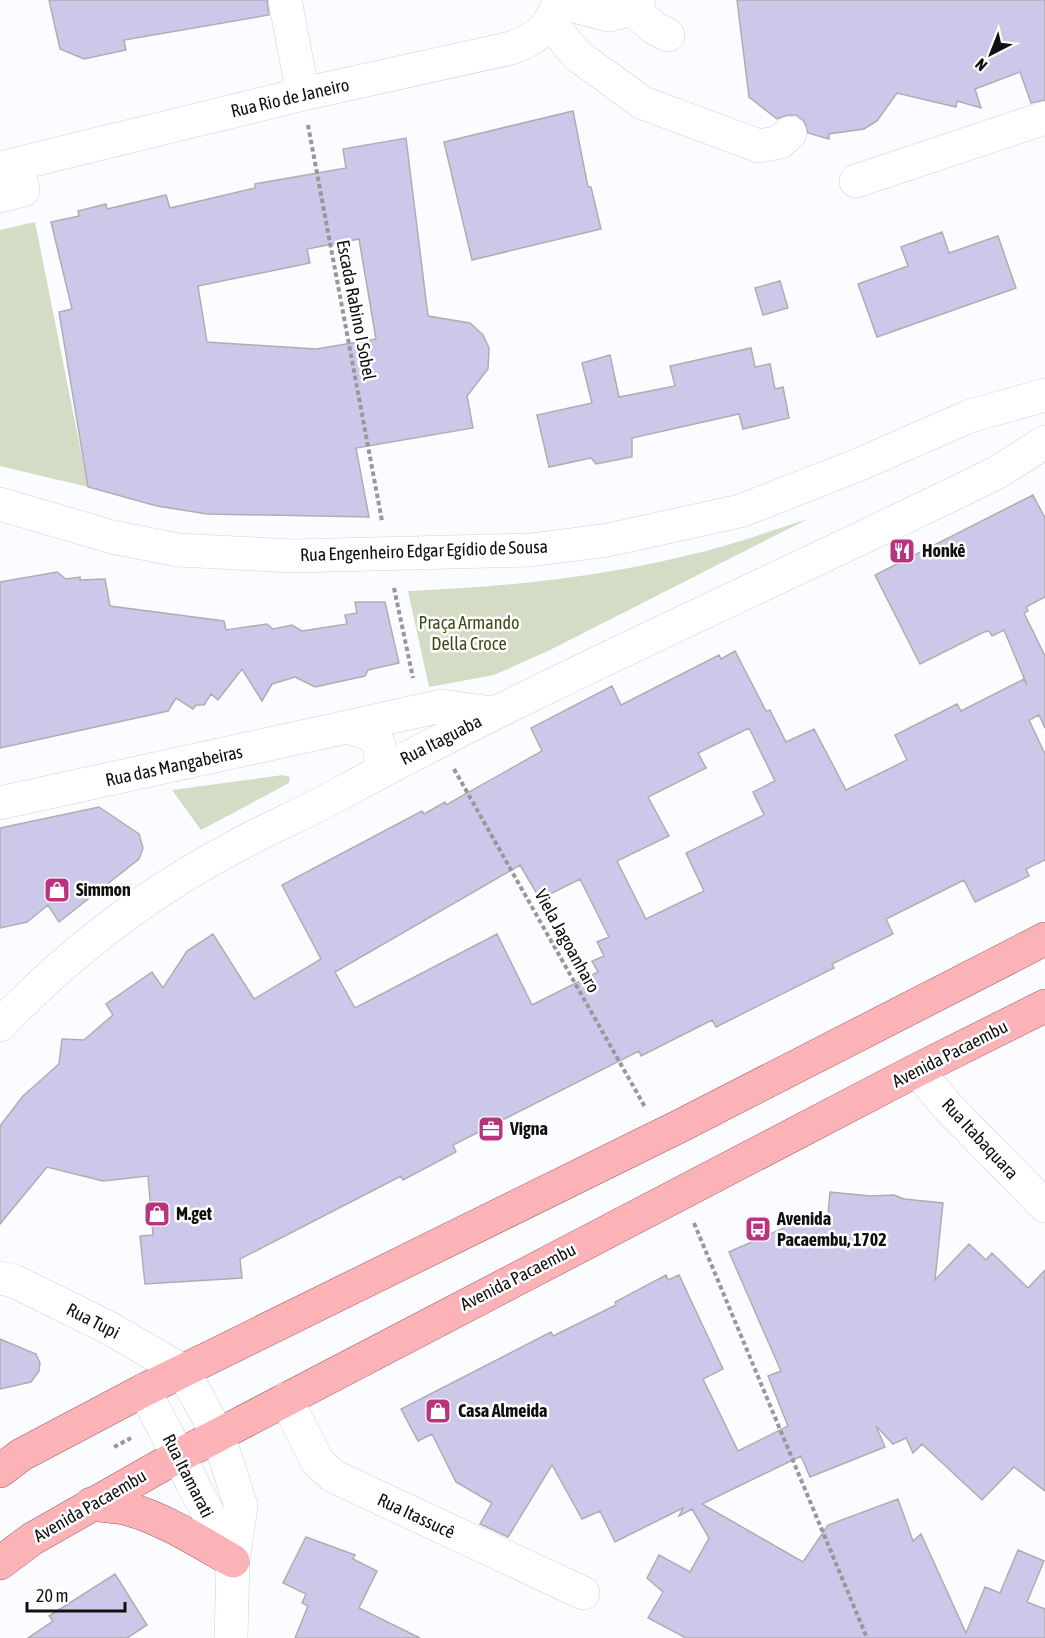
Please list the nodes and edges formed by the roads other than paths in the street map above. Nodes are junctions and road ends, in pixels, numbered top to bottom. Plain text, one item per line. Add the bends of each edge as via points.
1 (285, 0) edge
2 (636, 5) edge
3 (556, 8) edge
4 (668, 35) dead end
5 (303, 94) junction
6 (1045, 118) edge
7 (790, 133) dead end
8 (9, 166) edge
9 (856, 181) dead end
10 (0, 196) edge
11 (1045, 395) edge
12 (1045, 442) edge
13 (0, 504) edge
14 (493, 713) junction
15 (347, 727) junction
16 (379, 772) junction
17 (0, 803) edge
18 (1045, 939) edge
19 (1045, 1006) edge
20 (0, 1025) edge
21 (917, 1070) junction
22 (1045, 1206) edge
23 (0, 1278) edge
24 (183, 1371) junction
25 (144, 1390) junction
26 (286, 1399) junction
27 (218, 1435) junction
28 (178, 1456) junction
29 (0, 1471) edge
30 (91, 1504) junction
31 (233, 1562) junction
32 (0, 1563) edge
33 (583, 1593) dead end
34 (231, 1638) edge

1 - 5 street
2 - 3 street via 609,15
2 - 4 street via 654,28
3 - 5 street, Rua Rio de Janeiro via 533,40 511,48
3 - 7 street via 578,56 643,103 759,146 780,142
5 - 8 street, Rua Rio de Janeiro
6 - 9 street
8 - 10 street via 23,190
11 - 13 street, Rua Engenheiro Edgar Egídio de Sousa via 970,416 740,511 608,540 531,550 293,556 178,549 112,537
12 - 14 street, Rua Itaguaba via 998,472 917,512
14 - 15 street, Rua das Mangabeiras via 441,706
14 - 16 street, Rua Itaguaba
15 - 16 street via 378,740
15 - 17 street, Rua das Mangabeiras
16 - 20 street, Rua Itaguaba via 238,844 165,887 100,934
18 - 24 main road via 662,1135
19 - 21 main road, Avenida Pacaembu
21 - 22 street, Rua Itabaquara via 946,1106
21 - 26 main road, Avenida Pacaembu
23 - 24 street, Rua Tupi via 14,1281 109,1328
24 - 25 main road
24 - 27 street, Rua Itamarati
25 - 28 street, Rua Itamarati
25 - 29 main road via 21,1455
26 - 27 main road, Avenida Pacaembu
26 - 33 street, Rua Itassucê via 317,1461 333,1476
27 - 28 main road, Avenida Pacaembu
27 - 31 street, Rua Itamarati via 241,1506
28 - 30 main road, Avenida Pacaembu
28 - 31 street, Rua Itamarati
30 - 31 main road via 128,1509
30 - 32 main road, Avenida Pacaembu
31 - 34 street, Rua Itamarati

